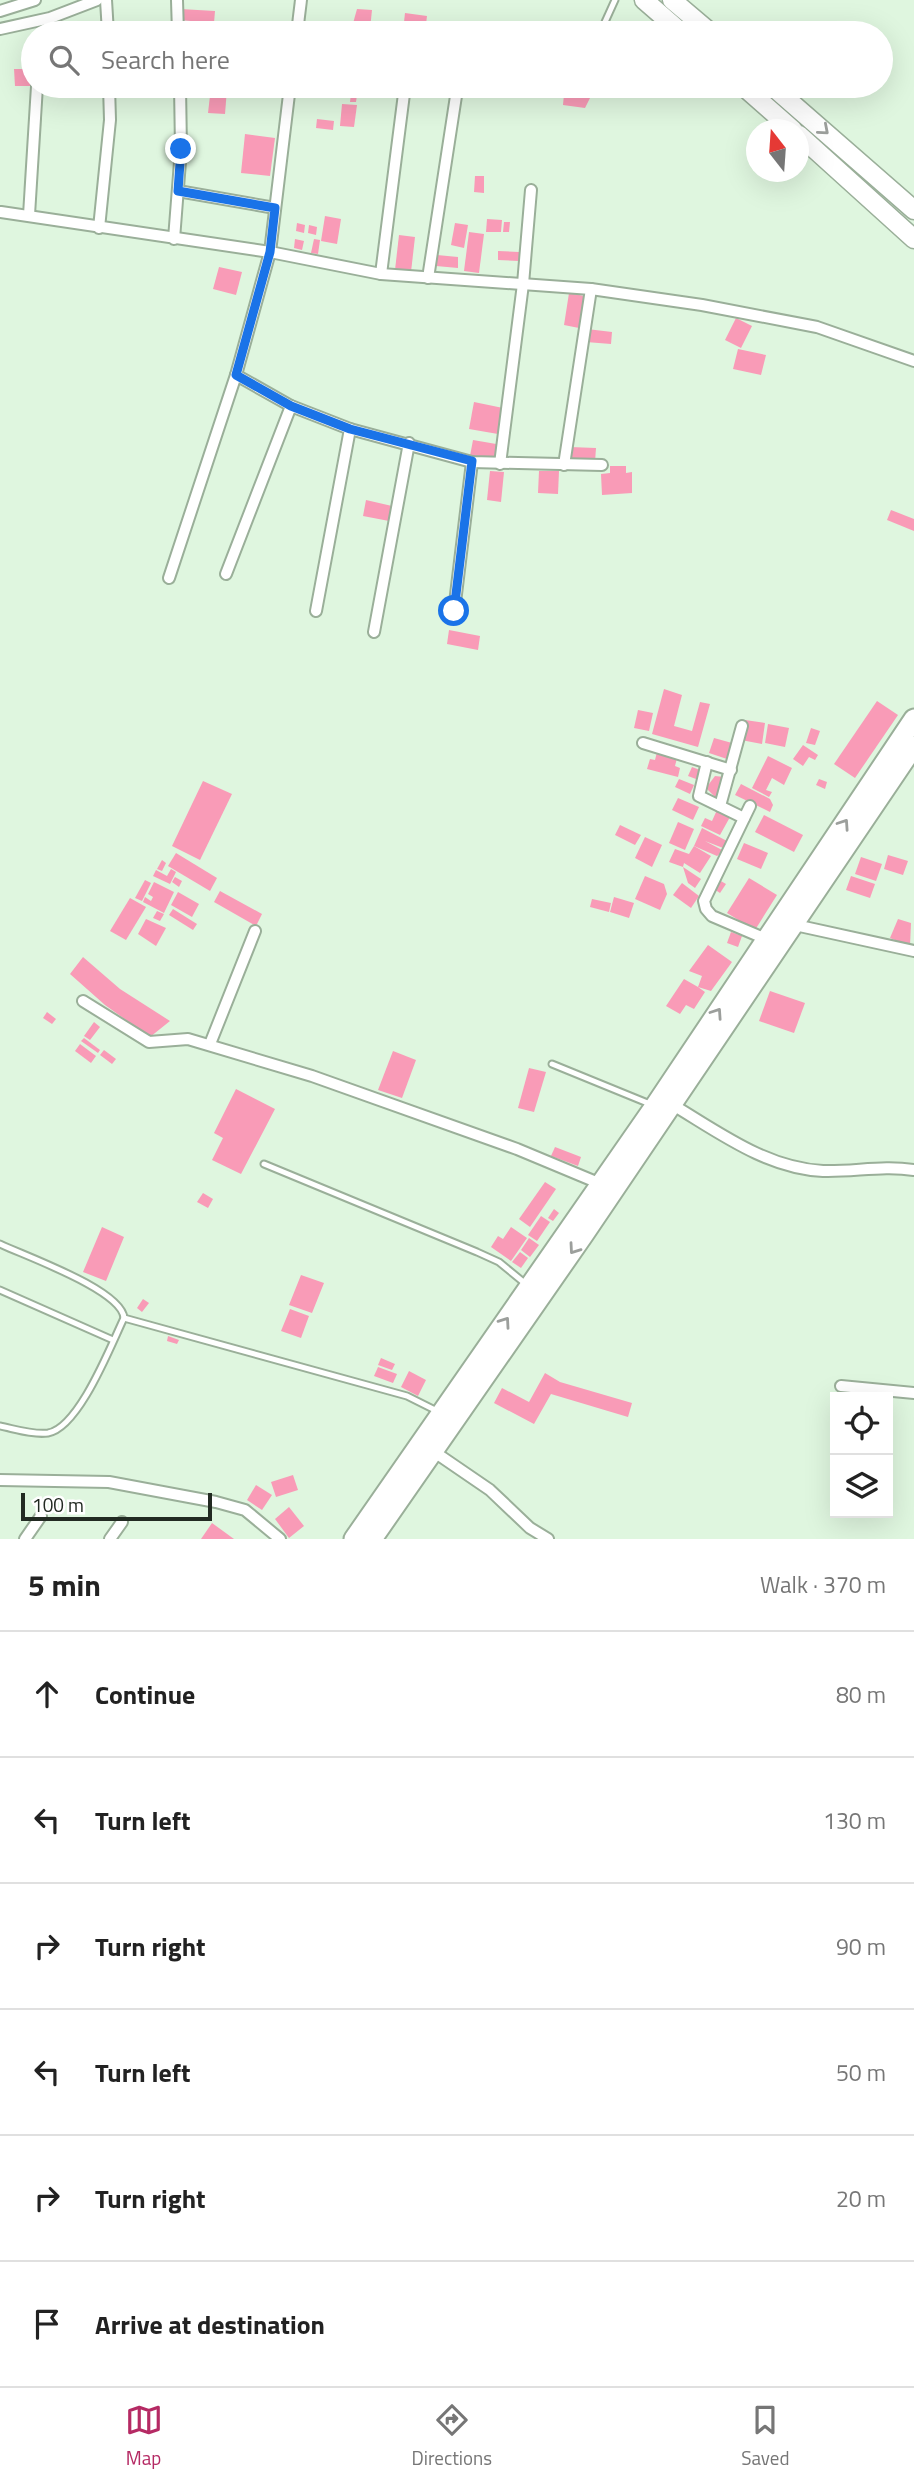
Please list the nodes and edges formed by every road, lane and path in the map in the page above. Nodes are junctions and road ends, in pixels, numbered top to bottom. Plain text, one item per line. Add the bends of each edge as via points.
1 (35, 0) edge
2 (97, 0) edge
3 (106, 0) edge
4 (177, 0) edge
5 (301, 0) edge
6 (615, 0) edge
7 (644, 0) edge
8 (672, 0) edge
9 (2, 7) edge
10 (38, 21) edge
11 (107, 21) edge
12 (178, 21) edge
13 (298, 21) edge
14 (605, 21) edge
15 (668, 21) edge
16 (697, 21) edge
17 (21, 25) edge
18 (0, 29) edge
19 (36, 98) edge
20 (109, 98) edge
21 (180, 98) edge
22 (289, 98) edge
23 (403, 98) edge
24 (456, 98) edge
25 (757, 98) edge
26 (786, 98) edge
27 (780, 119) edge
28 (809, 144) edge
29 (531, 190) dead end
30 (178, 191) junction
31 (275, 208) junction
32 (914, 210) edge
33 (1, 212) edge
34 (29, 215) junction
35 (99, 228) junction
36 (174, 239) junction
37 (914, 239) edge
38 (270, 252) junction
39 (381, 274) junction
40 (428, 278) junction
41 (523, 284) junction
42 (591, 289) junction
43 (914, 361) edge
44 (236, 375) junction
45 (291, 406) junction
46 (350, 429) junction
47 (409, 443) junction
48 (472, 461) junction
49 (500, 464) junction
50 (564, 465) junction
51 (602, 465) dead end
52 (226, 574) dead end
53 (169, 578) dead end
54 (316, 611) dead end
55 (454, 611) dead end
56 (374, 632) dead end
57 (914, 719) edge
58 (742, 726) dead end
59 (643, 743) dead end
60 (914, 746) edge
61 (707, 762) junction
62 (731, 770) junction
63 (720, 806) junction
64 (750, 806) dead end
65 (744, 818) junction
66 (795, 925) junction
67 (255, 930) dead end
68 (766, 939) junction
69 (914, 951) edge
70 (83, 1001) dead end
71 (211, 1044) junction
72 (552, 1064) dead end
73 (664, 1105) junction
74 (264, 1164) dead end
75 (914, 1170) edge
76 (601, 1184) junction
77 (0, 1244) edge
78 (530, 1286) junction
79 (0, 1290) edge
80 (124, 1318) junction
81 (113, 1340) junction
82 (841, 1386) dead end
83 (914, 1394) edge
84 (442, 1414) junction
85 (0, 1426) edge
86 (433, 1451) junction
87 (0, 1479) edge
88 (41, 1516) dead end
89 (122, 1522) dead end
90 (25, 1539) edge
91 (110, 1539) edge
92 (280, 1539) edge
93 (354, 1539) edge
94 (372, 1539) edge
95 (548, 1539) edge

1 - 9 street
2 - 10 street
3 - 11 street
4 - 12 street
5 - 13 street
6 - 14 lane
7 - 15 main road
8 - 16 main road
17 - 18 street
19 - 34 street
20 - 35 street
21 - 30 street
22 - 31 street
23 - 39 street
24 - 40 street
25 - 27 main road
26 -> 32 main road
28 - 37 main road
29 - 41 street
30 - 31 street
30 - 36 street
31 - 38 street
33 - 34 street
34 - 35 street
35 - 36 street
36 - 38 street
38 - 39 street
38 - 44 street
39 - 40 street
40 - 41 street
41 - 42 street
41 - 49 street
42 - 43 street via 817,327
42 - 50 street
44 - 45 street
44 - 53 street
45 - 46 street
45 - 52 street
46 - 47 street
46 - 54 street
47 - 48 street
47 - 56 street
48 - 49 street
48 - 55 street
49 - 50 street
50 - 51 street
68 -> 57 highway
58 - 62 street
59 - 61 street
60 - 66 highway
61 - 62 street
61 - 63 street via 698,792
62 - 63 street
63 - 65 street
64 - 65 street
65 - 68 street via 704,901 712,916
66 - 69 street
66 - 73 highway
67 - 71 street
73 -> 68 highway
70 - 71 street via 149,1042 188,1039
71 - 76 street via 416,1112
72 - 73 lane
73 - 75 street via 765,1159 822,1171
73 - 76 highway
73 -> 86 highway
74 - 78 lane via 488,1257
76 - 78 highway
77 - 80 lane via 96,1288 120,1305
84 -> 78 highway
79 - 81 lane
80 - 81 lane
80 - 84 lane via 407,1396
81 - 85 lane via 68,1421 50,1433
82 - 83 street
84 - 93 highway
86 - 94 highway
86 - 95 street via 469,1474
87 - 92 street via 109,1482 181,1495 245,1510
88 - 90 street
89 - 91 street

